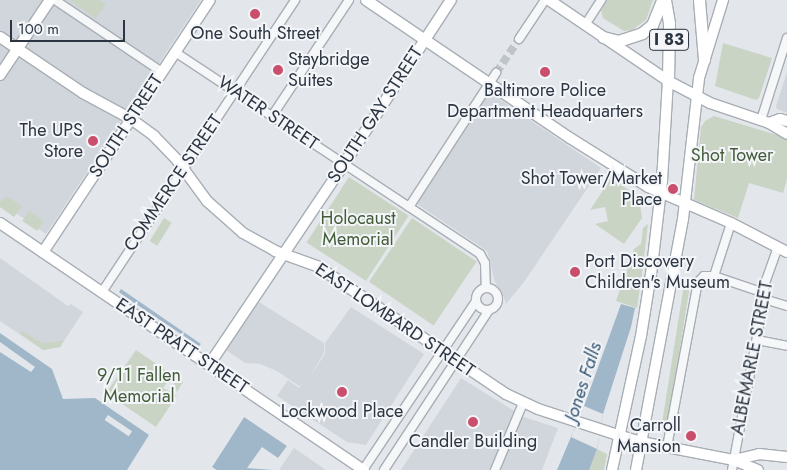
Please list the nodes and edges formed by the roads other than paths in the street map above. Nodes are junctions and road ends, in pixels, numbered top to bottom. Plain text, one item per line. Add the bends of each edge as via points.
1 (50, 0) edge
2 (55, 0) edge
3 (295, 0) edge
4 (349, 0) edge
5 (366, 0) edge
6 (450, 0) edge
7 (547, 0) edge
8 (601, 0) edge
9 (664, 0) edge
10 (699, 0) edge
11 (723, 0) edge
12 (206, 1) edge
13 (585, 24) junction
14 (0, 37) edge
15 (603, 37) junction
16 (787, 38) edge
17 (519, 39) tunnel mouth
18 (424, 40) junction
19 (18, 49) junction
20 (176, 52) junction
21 (704, 60) junction
22 (162, 72) junction
23 (496, 73) tunnel mouth
24 (0, 74) edge
25 (668, 81) junction
26 (489, 83) junction
27 (234, 91) junction
28 (696, 97) junction
29 (272, 116) junction
30 (131, 119) junction
31 (787, 121) edge
32 (765, 122) junction
33 (787, 134) edge
34 (344, 164) junction
35 (183, 168) junction
36 (660, 194) junction
37 (684, 205) junction
38 (410, 207) junction
39 (0, 223) edge
40 (731, 223) junction
41 (782, 250) edge
42 (43, 252) junction
43 (284, 254) junction
44 (714, 276) junction
45 (486, 287) junction
46 (102, 292) junction
47 (764, 296) junction
48 (476, 301) junction
49 (787, 306) edge
50 (489, 310) junction
51 (757, 340) junction
52 (787, 346) edge
53 (443, 353) junction
54 (455, 361) junction
55 (209, 365) junction
56 (523, 404) junction
57 (618, 435) junction
58 (641, 442) junction
59 (667, 447) junction
60 (787, 457) edge
61 (732, 465) edge
62 (364, 470) edge
63 (384, 470) edge
64 (495, 470) edge
65 (612, 470) edge
66 (636, 470) edge
67 (758, 470) edge

1 - 19 main road
2 - 22 street
3 - 27 street, COMMERCE STREET
4 - 29 street
5 - 18 main road
6 - 18 main road, SOUTH GAY STREET
7 - 13 main road
7 - 17 street
8 - 13 street
9 - 15 highway via 652,25 642,33 618,41
9 - 25 highway, I 83 via 669,23
10 - 21 highway, I 83
11 - 21 main road
12 - 20 main road, SOUTH STREET
13 - 15 main road
14 - 19 main road, EAST LOMBARD STREET
15 - 25 main road
16 - 32 street
18 - 26 main road
18 - 34 main road, SOUTH GAY STREET
19 - 24 main road
19 - 30 main road, EAST LOMBARD STREET via 83,94
20 - 22 main road, SOUTH STREET
20 - 27 street, WATER STREET
21 - 28 main road
22 - 30 main road, SOUTH STREET
23 - 26 street
25 - 28 main road
25 - 36 main road
26 - 36 main road
26 - 38 street
27 - 29 street, WATER STREET
27 - 35 street, COMMERCE STREET
28 - 32 main road
28 - 37 main road
29 - 34 street, WATER STREET
30 - 35 main road, EAST LOMBARD STREET via 163,143
30 - 42 main road, SOUTH STREET
31 - 32 main road
32 - 33 main road
34 - 38 street, WATER STREET
34 - 43 main road, SOUTH GAY STREET
35 - 43 main road, EAST LOMBARD STREET via 207,201 227,221 262,245
35 - 46 street, COMMERCE STREET
36 - 37 main road
36 - 57 main road via 644,321
37 - 40 main road
37 - 58 main road
38 - 45 street, WATER STREET via 480,254 484,260
39 - 42 main road, EAST PRATT STREET
40 - 41 main road
40 - 44 street
41 - 47 street, ALBEMARLE STREET via 764,286
42 - 46 main road, EAST PRATT STREET
43 - 53 main road, EAST LOMBARD STREET via 317,266
43 - 55 main road, SOUTH GAY STREET
44 - 47 street
44 - 59 street via 704,276 696,286
45 - 48 street via 478,292
45 - 50 street via 495,290 498,296 496,305
46 - 55 main road, EAST PRATT STREET
47 - 49 street
47 - 51 street, ALBEMARLE STREET
48 - 50 street via 479,307
48 - 53 street
50 - 54 street
51 - 52 street
51 - 61 street, ALBEMARLE STREET
53 - 54 main road, EAST LOMBARD STREET
53 - 62 street
54 - 56 main road, EAST LOMBARD STREET
54 - 63 street
55 - 62 main road, EAST PRATT STREET
56 - 57 main road, EAST LOMBARD STREET
56 - 64 street
57 - 58 main road, EAST LOMBARD STREET
57 - 65 main road
58 - 59 main road, EAST LOMBARD STREET
58 - 66 main road
59 - 61 main road, EAST LOMBARD STREET
60 - 61 main road, EAST LOMBARD STREET via 759,454
61 - 67 main road, EAST LOMBARD STREET

